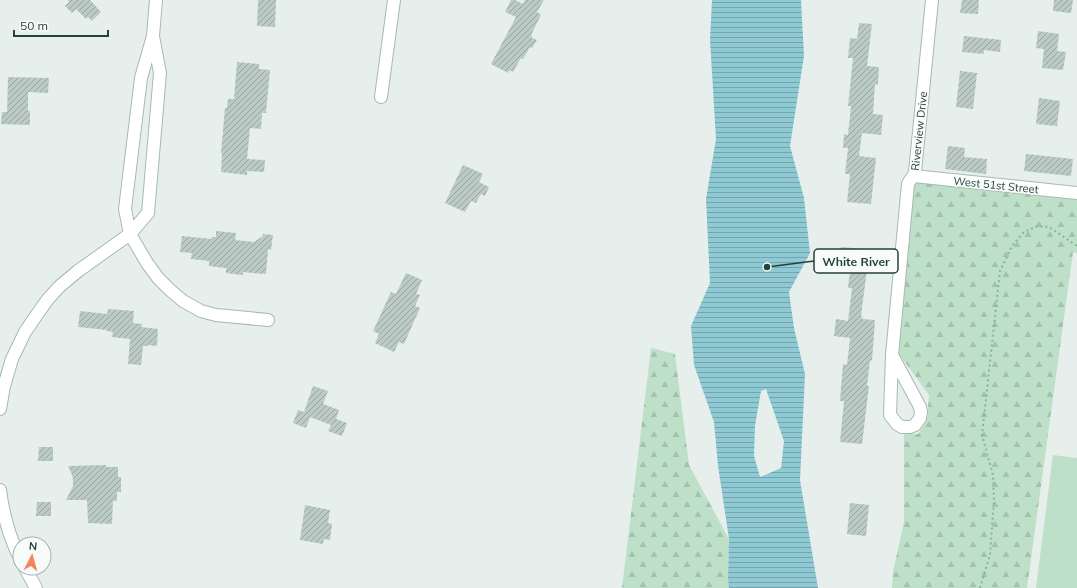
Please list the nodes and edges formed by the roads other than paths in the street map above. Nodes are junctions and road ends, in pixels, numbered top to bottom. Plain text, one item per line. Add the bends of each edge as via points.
1 (156, 0) edge
2 (394, 0) edge
3 (932, 0) edge
4 (153, 36) junction
5 (381, 97) dead end
6 (914, 176) junction
7 (1077, 194) edge
8 (130, 234) junction
9 (268, 320) dead end
10 (892, 355) junction
11 (0, 409) edge
12 (0, 490) edge
13 (12, 538) edge
14 (29, 576) edge
15 (36, 588) edge

1 - 4 street
2 - 5 street
3 - 6 street, Riverview Drive
4 - 8 street via 141,78 125,209
4 - 8 street via 160,73 148,214
6 - 7 street, West 51st Street
6 - 10 street, Riverview Drive via 908,184
8 - 9 street via 158,278 183,301 201,311 216,315
8 - 11 street via 69,279 38,313 14,354 5,381
10 - 10 street, Riverview Drive via 890,415 897,424 910,427 920,418 920,407
12 - 13 street
14 - 15 street

